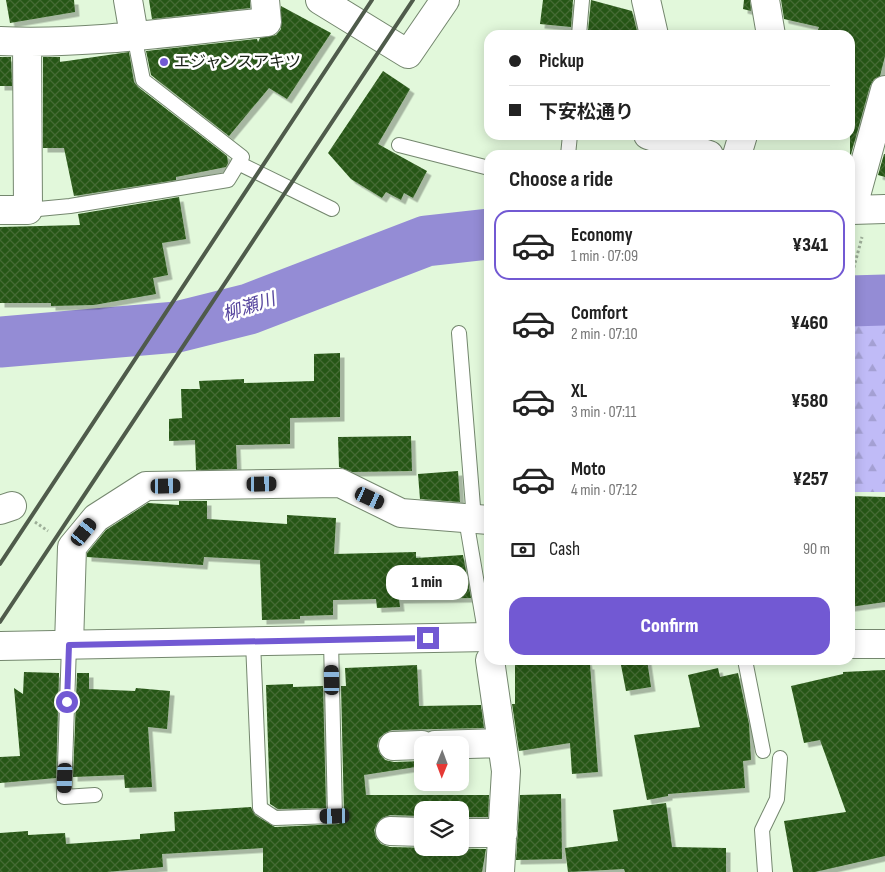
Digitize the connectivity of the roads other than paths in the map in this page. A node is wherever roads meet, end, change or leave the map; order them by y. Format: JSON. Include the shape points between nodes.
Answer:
{"nodes":[{"id":1,"x":128,"y":0,"type":"edge"},
{"id":2,"x":265,"y":0,"type":"edge"},
{"id":3,"x":320,"y":0,"type":"edge"},
{"id":4,"x":445,"y":0,"type":"edge"},
{"id":5,"x":582,"y":0,"type":"edge"},
{"id":6,"x":646,"y":0,"type":"edge"},
{"id":7,"x":765,"y":0,"type":"edge"},
{"id":8,"x":579,"y":30,"type":"edge"},
{"id":9,"x":653,"y":30,"type":"edge"},
{"id":10,"x":770,"y":30,"type":"edge"},
{"id":11,"x":134,"y":35,"type":"junction"},
{"id":12,"x":0,"y":41,"type":"edge"},
{"id":13,"x":27,"y":42,"type":"junction"},
{"id":14,"x":885,"y":90,"type":"edge"},
{"id":15,"x":663,"y":140,"type":"edge"},
{"id":16,"x":399,"y":145,"type":"dead end"},
{"id":17,"x":694,"y":150,"type":"edge"},
{"id":18,"x":238,"y":163,"type":"junction"},
{"id":19,"x":484,"y":167,"type":"edge"},
{"id":20,"x":855,"y":199,"type":"edge"},
{"id":21,"x":332,"y":209,"type":"dead end"},
{"id":22,"x":878,"y":209,"type":"edge"},
{"id":23,"x":0,"y":210,"type":"edge"},
{"id":24,"x":28,"y":210,"type":"junction"},
{"id":25,"x":855,"y":210,"type":"edge"},
{"id":26,"x":459,"y":334,"type":"dead end"},
{"id":27,"x":476,"y":519,"type":"edge"},
{"id":28,"x":484,"y":604,"type":"edge"},
{"id":29,"x":330,"y":640,"type":"junction"},
{"id":30,"x":253,"y":642,"type":"junction"},
{"id":31,"x":855,"y":644,"type":"edge"},
{"id":32,"x":885,"y":644,"type":"edge"},
{"id":33,"x":69,"y":645,"type":"junction"},
{"id":34,"x":4,"y":646,"type":"edge"},
{"id":35,"x":484,"y":647,"type":"edge"},
{"id":36,"x":491,"y":665,"type":"edge"},
{"id":37,"x":746,"y":665,"type":"edge"},
{"id":38,"x":502,"y":743,"type":"junction"},
{"id":39,"x":469,"y":744,"type":"edge"},
{"id":40,"x":414,"y":745,"type":"edge"},
{"id":41,"x":393,"y":746,"type":"dead end"},
{"id":42,"x":763,"y":751,"type":"dead end"},
{"id":43,"x":780,"y":758,"type":"dead end"},
{"id":44,"x":95,"y":795,"type":"dead end"},
{"id":45,"x":390,"y":832,"type":"dead end"},
{"id":46,"x":414,"y":832,"type":"edge"},
{"id":47,"x":469,"y":833,"type":"edge"},
{"id":48,"x":503,"y":834,"type":"junction"},
{"id":49,"x":500,"y":872,"type":"edge"},
{"id":50,"x":764,"y":872,"type":"edge"}],
"edges":[{"from":1,"to":11,"type":"street"},
{"from":2,"to":11,"type":"street","via":[[267,22]]},
{"from":3,"to":4,"type":"street","via":[[408,54]]},
{"from":5,"to":8,"type":"lane"},
{"from":6,"to":9,"type":"street"},
{"from":7,"to":10,"type":"street"},
{"from":11,"to":13,"type":"street"},
{"from":11,"to":18,"type":"lane","via":[[143,80],[242,157]]},
{"from":12,"to":13,"type":"street"},
{"from":13,"to":24,"type":"street"},
{"from":14,"to":20,"type":"street"},
{"from":15,"to":17,"type":"street"},
{"from":16,"to":19,"type":"lane"},
{"from":18,"to":21,"type":"lane"},
{"from":18,"to":24,"type":"lane","via":[[228,180]]},
{"from":22,"to":25,"type":"street"},
{"from":23,"to":24,"type":"street"},
{"from":26,"to":27,"type":"lane"},
{"from":27,"to":28,"type":"lane"},
{"from":27,"to":33,"type":"street","via":[[401,513],[340,483],[146,486],[96,518],[72,547]]},
{"from":29,"to":30,"type":"street"},
{"from":29,"to":30,"type":"lane","via":[[335,816],[275,818],[260,808]]},
{"from":29,"to":35,"type":"street"},
{"from":30,"to":33,"type":"street"},
{"from":31,"to":32,"type":"street"},
{"from":33,"to":34,"type":"street"},
{"from":33,"to":44,"type":"lane","via":[[64,797]]},
{"from":36,"to":38,"type":"street"},
{"from":37,"to":42,"type":"lane"},
{"from":38,"to":39,"type":"street"},
{"from":38,"to":48,"type":"street","via":[[506,770]]},
{"from":40,"to":41,"type":"street"},
{"from":43,"to":50,"type":"lane","via":[[777,799],[762,830]]},
{"from":45,"to":46,"type":"street"},
{"from":47,"to":48,"type":"street"},
{"from":48,"to":49,"type":"street"}]}
